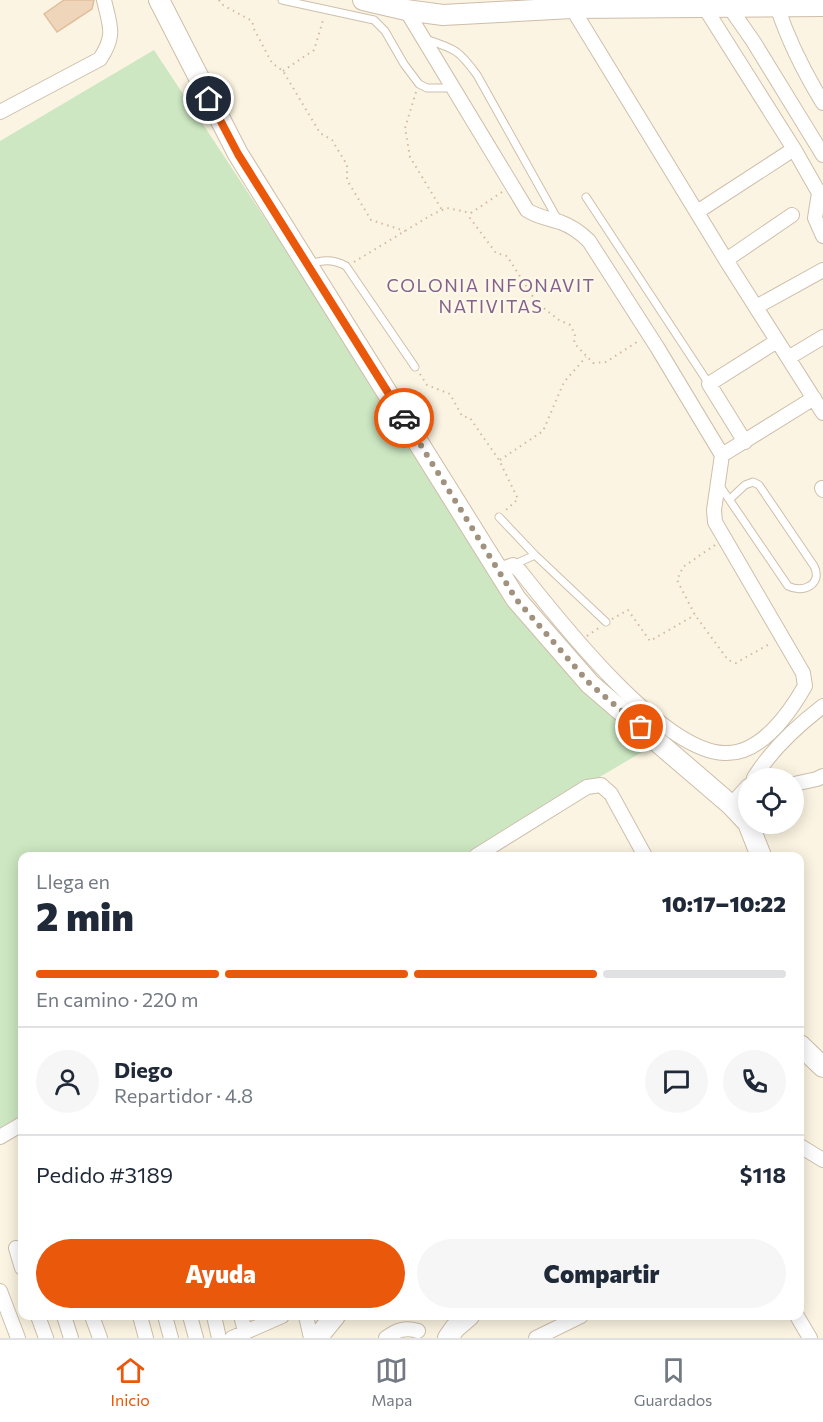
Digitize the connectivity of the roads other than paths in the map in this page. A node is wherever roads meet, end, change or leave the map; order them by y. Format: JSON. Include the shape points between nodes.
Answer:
{"nodes":[{"id":1,"x":104,"y":0,"type":"edge"},
{"id":2,"x":159,"y":0,"type":"edge"},
{"id":3,"x":282,"y":0,"type":"edge"},
{"id":4,"x":363,"y":0,"type":"edge"},
{"id":5,"x":823,"y":3,"type":"edge"},
{"id":6,"x":777,"y":6,"type":"junction"},
{"id":7,"x":478,"y":7,"type":"edge"},
{"id":8,"x":572,"y":8,"type":"junction"},
{"id":9,"x":705,"y":8,"type":"junction"},
{"id":10,"x":730,"y":8,"type":"junction"},
{"id":11,"x":406,"y":10,"type":"junction"},
{"id":12,"x":425,"y":39,"type":"junction"},
{"id":13,"x":453,"y":88,"type":"junction"},
{"id":14,"x":823,"y":103,"type":"edge"},
{"id":15,"x":2,"y":110,"type":"edge"},
{"id":16,"x":794,"y":149,"type":"junction"},
{"id":17,"x":823,"y":155,"type":"edge"},
{"id":18,"x":586,"y":197,"type":"dead end"},
{"id":19,"x":697,"y":212,"type":"junction"},
{"id":20,"x":792,"y":215,"type":"dead end"},
{"id":21,"x":560,"y":222,"type":"junction"},
{"id":22,"x":823,"y":236,"type":"edge"},
{"id":23,"x":726,"y":260,"type":"junction"},
{"id":24,"x":308,"y":265,"type":"junction"},
{"id":25,"x":823,"y":270,"type":"edge"},
{"id":26,"x":756,"y":307,"type":"junction"},
{"id":27,"x":823,"y":337,"type":"edge"},
{"id":28,"x":777,"y":341,"type":"junction"},
{"id":29,"x":788,"y":358,"type":"junction"},
{"id":30,"x":415,"y":367,"type":"road end"},
{"id":31,"x":709,"y":384,"type":"junction"},
{"id":32,"x":820,"y":406,"type":"edge"},
{"id":33,"x":745,"y":442,"type":"junction"},
{"id":34,"x":722,"y":455,"type":"junction"},
{"id":35,"x":718,"y":484,"type":"junction"},
{"id":36,"x":730,"y":499,"type":"junction"},
{"id":37,"x":499,"y":517,"type":"road end"},
{"id":38,"x":535,"y":555,"type":"junction"},
{"id":39,"x":506,"y":567,"type":"junction"},
{"id":40,"x":606,"y":622,"type":"road end"},
{"id":41,"x":823,"y":706,"type":"edge"},
{"id":42,"x":760,"y":768,"type":"edge"},
{"id":43,"x":823,"y":776,"type":"edge"},
{"id":44,"x":804,"y":782,"type":"edge"},
{"id":45,"x":738,"y":797,"type":"edge"},
{"id":46,"x":731,"y":805,"type":"junction"},
{"id":47,"x":482,"y":852,"type":"edge"},
{"id":48,"x":643,"y":852,"type":"edge"},
{"id":49,"x":759,"y":852,"type":"edge"},
{"id":50,"x":804,"y":1049,"type":"edge"},
{"id":51,"x":823,"y":1067,"type":"edge"},
{"id":52,"x":18,"y":1126,"type":"edge"},
{"id":53,"x":0,"y":1137,"type":"edge"},
{"id":54,"x":804,"y":1149,"type":"edge"},
{"id":55,"x":823,"y":1161,"type":"edge"},
{"id":56,"x":16,"y":1248,"type":"dead end"},
{"id":57,"x":18,"y":1255,"type":"edge"},
{"id":58,"x":0,"y":1291,"type":"edge"},
{"id":59,"x":39,"y":1320,"type":"edge"},
{"id":60,"x":65,"y":1320,"type":"edge"},
{"id":61,"x":94,"y":1320,"type":"edge"},
{"id":62,"x":141,"y":1320,"type":"edge"},
{"id":63,"x":166,"y":1320,"type":"edge"},
{"id":64,"x":191,"y":1320,"type":"edge"},
{"id":65,"x":215,"y":1320,"type":"edge"},
{"id":66,"x":240,"y":1320,"type":"edge"},
{"id":67,"x":273,"y":1320,"type":"edge"},
{"id":68,"x":308,"y":1320,"type":"edge"},
{"id":69,"x":330,"y":1320,"type":"edge"},
{"id":70,"x":464,"y":1320,"type":"edge"},
{"id":71,"x":573,"y":1320,"type":"edge"},
{"id":72,"x":799,"y":1320,"type":"edge"},
{"id":73,"x":418,"y":1331,"type":"dead end"},
{"id":74,"x":391,"y":1334,"type":"edge"},
{"id":75,"x":238,"y":1335,"type":"edge"},
{"id":76,"x":18,"y":1338,"type":"edge"},
{"id":77,"x":46,"y":1338,"type":"edge"},
{"id":78,"x":71,"y":1338,"type":"edge"},
{"id":79,"x":100,"y":1338,"type":"edge"},
{"id":80,"x":146,"y":1338,"type":"edge"},
{"id":81,"x":171,"y":1338,"type":"edge"},
{"id":82,"x":196,"y":1338,"type":"edge"},
{"id":83,"x":219,"y":1338,"type":"edge"},
{"id":84,"x":316,"y":1338,"type":"edge"},
{"id":85,"x":448,"y":1338,"type":"edge"},
{"id":86,"x":536,"y":1338,"type":"edge"},
{"id":87,"x":810,"y":1338,"type":"edge"}],
"edges":[{"from":1,"to":15,"type":"street","via":[[111,30],[109,45],[100,59]]},
{"from":2,"to":24,"type":"street","via":[[238,154]]},
{"from":3,"to":13,"type":"lane","via":[[374,20],[419,84],[427,88]]},
{"from":4,"to":11,"type":"street"},
{"from":5,"to":6,"type":"street"},
{"from":6,"to":10,"type":"street"},
{"from":6,"to":14,"type":"street","via":[[808,79]]},
{"from":7,"to":8,"type":"street"},
{"from":7,"to":11,"type":"street","via":[[443,15]]},
{"from":8,"to":9,"type":"street"},
{"from":8,"to":19,"type":"street"},
{"from":9,"to":10,"type":"street"},
{"from":9,"to":16,"type":"street"},
{"from":10,"to":17,"type":"street"},
{"from":11,"to":12,"type":"street"},
{"from":12,"to":13,"type":"street"},
{"from":12,"to":21,"type":"lane","via":[[462,55],[477,75]]},
{"from":13,"to":21,"type":"street","via":[[527,210]]},
{"from":16,"to":19,"type":"street"},
{"from":16,"to":22,"type":"street","via":[[819,193],[814,218]]},
{"from":18,"to":31,"type":"lane"},
{"from":19,"to":23,"type":"street"},
{"from":20,"to":23,"type":"street"},
{"from":21,"to":34,"type":"street","via":[[589,241]]},
{"from":23,"to":26,"type":"street"},
{"from":24,"to":30,"type":"lane","via":[[320,260],[338,261],[346,266]]},
{"from":24,"to":39,"type":"street"},
{"from":25,"to":26,"type":"street"},
{"from":26,"to":28,"type":"street"},
{"from":27,"to":29,"type":"street"},
{"from":28,"to":29,"type":"street"},
{"from":28,"to":31,"type":"street"},
{"from":29,"to":32,"type":"street"},
{"from":31,"to":33,"type":"street"},
{"from":32,"to":33,"type":"street"},
{"from":33,"to":34,"type":"street"},
{"from":34,"to":35,"type":"street"},
{"from":35,"to":36,"type":"lane"},
{"from":35,"to":39,"type":"street","via":[[715,522],[805,681],[805,687],[781,720],[758,743],[724,754],[698,747],[666,727],[616,683],[520,571]]},
{"from":36,"to":36,"type":"lane","via":[[745,485],[759,485],[814,566],[816,580],[805,590],[788,586]]},
{"from":37,"to":38,"type":"lane"},
{"from":38,"to":39,"type":"lane"},
{"from":38,"to":40,"type":"lane"},
{"from":39,"to":46,"type":"street","via":[[516,599],[590,684]]},
{"from":41,"to":42,"type":"street","via":[[779,745]]},
{"from":43,"to":44,"type":"street"},
{"from":45,"to":46,"type":"street"},
{"from":46,"to":49,"type":"street","via":[[748,824]]},
{"from":47,"to":48,"type":"street","via":[[587,786],[601,785],[611,794]]},
{"from":50,"to":51,"type":"street"},
{"from":52,"to":53,"type":"street"},
{"from":54,"to":55,"type":"street"},
{"from":56,"to":57,"type":"street"},
{"from":58,"to":76,"type":"street"},
{"from":59,"to":77,"type":"street"},
{"from":60,"to":78,"type":"street"},
{"from":61,"to":79,"type":"street"},
{"from":62,"to":80,"type":"street"},
{"from":63,"to":81,"type":"street"},
{"from":64,"to":82,"type":"street"},
{"from":65,"to":83,"type":"street"},
{"from":66,"to":75,"type":"street"},
{"from":67,"to":75,"type":"street"},
{"from":68,"to":84,"type":"street"},
{"from":69,"to":84,"type":"street"},
{"from":70,"to":85,"type":"street"},
{"from":71,"to":86,"type":"street"},
{"from":72,"to":87,"type":"street"},
{"from":73,"to":74,"type":"street","via":[[409,1328]]}]}
